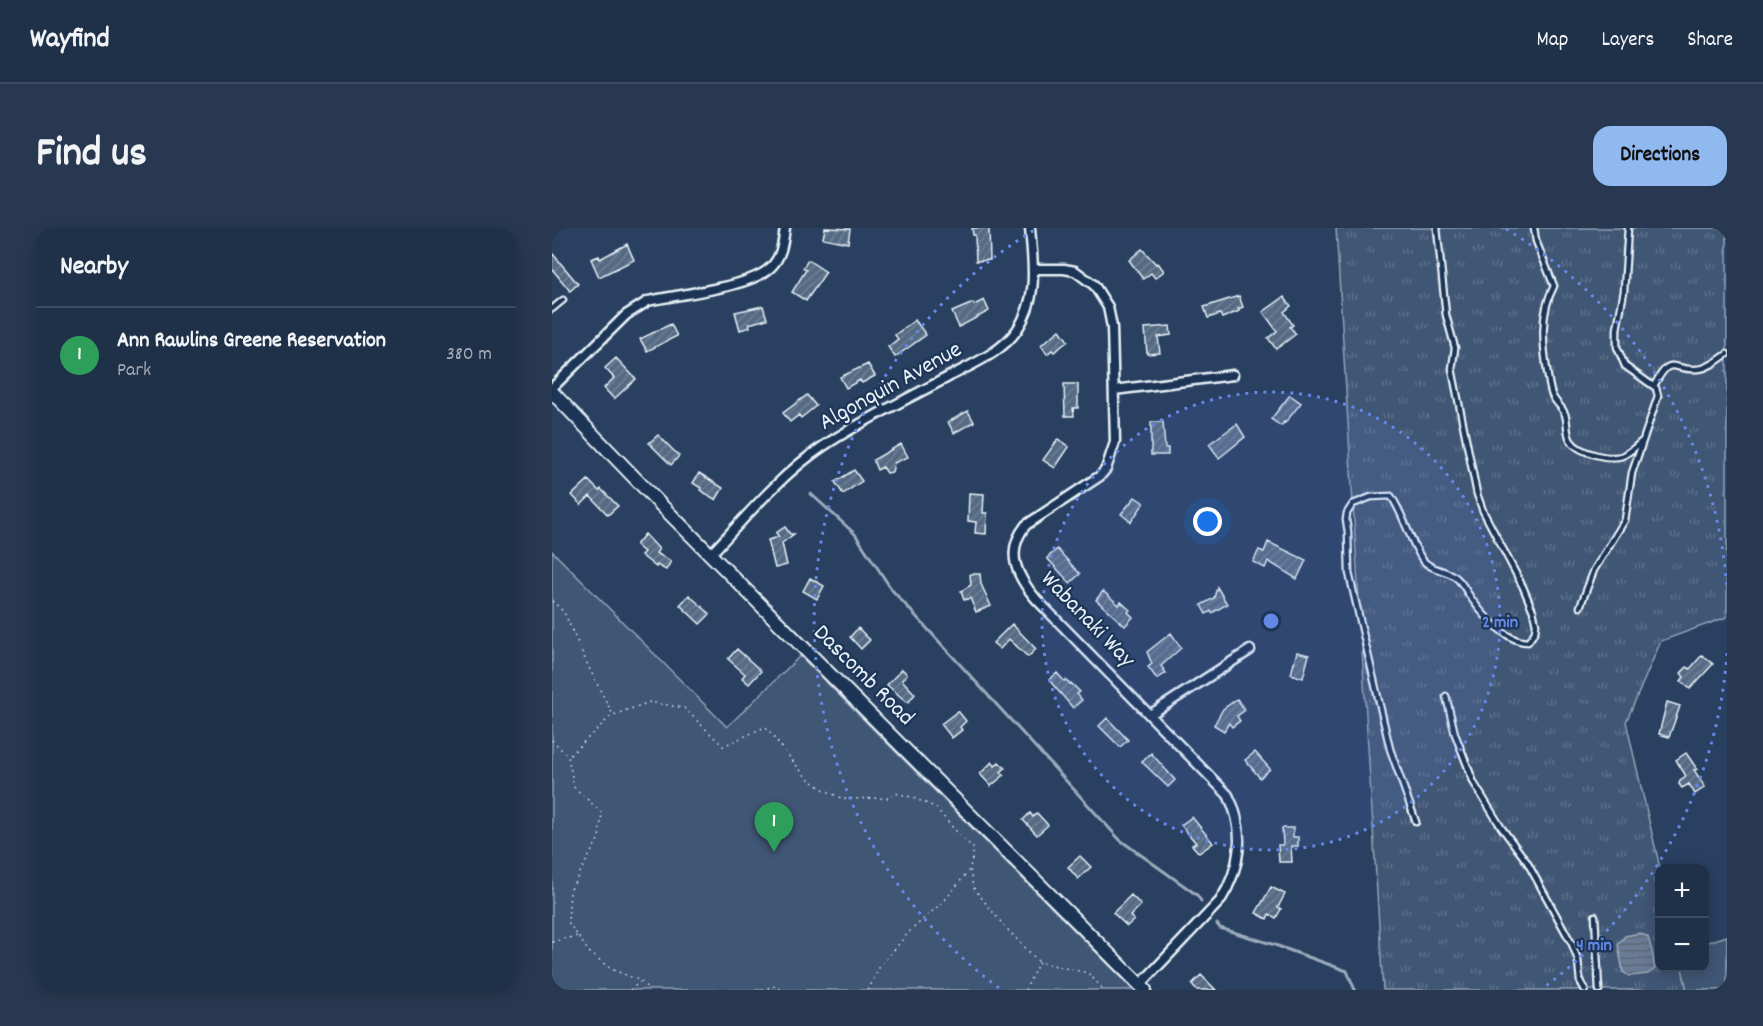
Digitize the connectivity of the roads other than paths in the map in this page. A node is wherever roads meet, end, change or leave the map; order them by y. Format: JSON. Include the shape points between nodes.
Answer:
{"nodes":[{"id":1,"x":785,"y":228,"type":"edge"},
{"id":2,"x":1030,"y":228,"type":"edge"},
{"id":3,"x":1437,"y":228,"type":"edge"},
{"id":4,"x":1534,"y":228,"type":"edge"},
{"id":5,"x":1628,"y":228,"type":"edge"},
{"id":6,"x":1033,"y":269,"type":"junction"},
{"id":7,"x":563,"y":300,"type":"dead end"},
{"id":8,"x":552,"y":309,"type":"edge"},
{"id":9,"x":1727,"y":354,"type":"edge"},
{"id":10,"x":1233,"y":375,"type":"dead end"},
{"id":11,"x":1654,"y":386,"type":"junction"},
{"id":12,"x":552,"y":390,"type":"edge"},
{"id":13,"x":1114,"y":390,"type":"junction"},
{"id":14,"x":1642,"y":441,"type":"junction"},
{"id":15,"x":710,"y":555,"type":"junction"},
{"id":16,"x":1580,"y":606,"type":"dead end"},
{"id":17,"x":1250,"y":650,"type":"dead end"},
{"id":18,"x":1446,"y":696,"type":"dead end"},
{"id":19,"x":1150,"y":714,"type":"junction"},
{"id":20,"x":1416,"y":822,"type":"dead end"},
{"id":21,"x":1595,"y":916,"type":"dead end"},
{"id":22,"x":1142,"y":987,"type":"edge"},
{"id":23,"x":1585,"y":990,"type":"edge"},
{"id":24,"x":1599,"y":990,"type":"edge"}],
"edges":[{"from":1,"to":12,"type":"street","via":[[776,261],[760,275],[639,304]]},
{"from":2,"to":6,"type":"street","name":"Algonquin Avenue"},
{"from":3,"to":20,"type":"lane","via":[[1446,315],[1455,348],[1452,369],[1477,494],[1523,587],[1536,624],[1533,637],[1521,642],[1481,611],[1454,576],[1428,566],[1408,535],[1391,496],[1371,497],[1353,504],[1347,513],[1349,573],[1389,749]]},
{"from":4,"to":14,"type":"lane","via":[[1554,286],[1547,303],[1544,333],[1551,394],[1564,413],[1572,444],[1612,458],[1624,455]]},
{"from":5,"to":11,"type":"lane","via":[[1617,347],[1625,366]]},
{"from":6,"to":13,"type":"street","name":"Wabanaki Way","via":[[1075,271],[1103,296],[1112,327]]},
{"from":6,"to":15,"type":"street","name":"Algonquin Avenue","via":[[1031,300],[1009,340],[821,448],[779,482]]},
{"from":7,"to":8,"type":"lane"},
{"from":9,"to":11,"type":"lane","via":[[1700,370],[1671,366],[1663,370]]},
{"from":10,"to":13,"type":"street"},
{"from":11,"to":14,"type":"lane","via":[[1658,396]]},
{"from":12,"to":15,"type":"main road","name":"Dascomb Road"},
{"from":13,"to":19,"type":"street","name":"Wabanaki Way","via":[[1115,442],[1106,469],[1026,525],[1015,542],[1015,554],[1023,584]]},
{"from":14,"to":16,"type":"lane","via":[[1632,473],[1625,520],[1594,570]]},
{"from":15,"to":22,"type":"main road","name":"Dascomb Road"},
{"from":17,"to":19,"type":"street"},
{"from":18,"to":23,"type":"lane","via":[[1455,734],[1474,783],[1527,862],[1572,944]]},
{"from":19,"to":22,"type":"street","name":"Wabanaki Way","via":[[1228,795],[1236,811],[1238,849],[1234,877],[1220,901]]},
{"from":21,"to":24,"type":"lane"}]}
